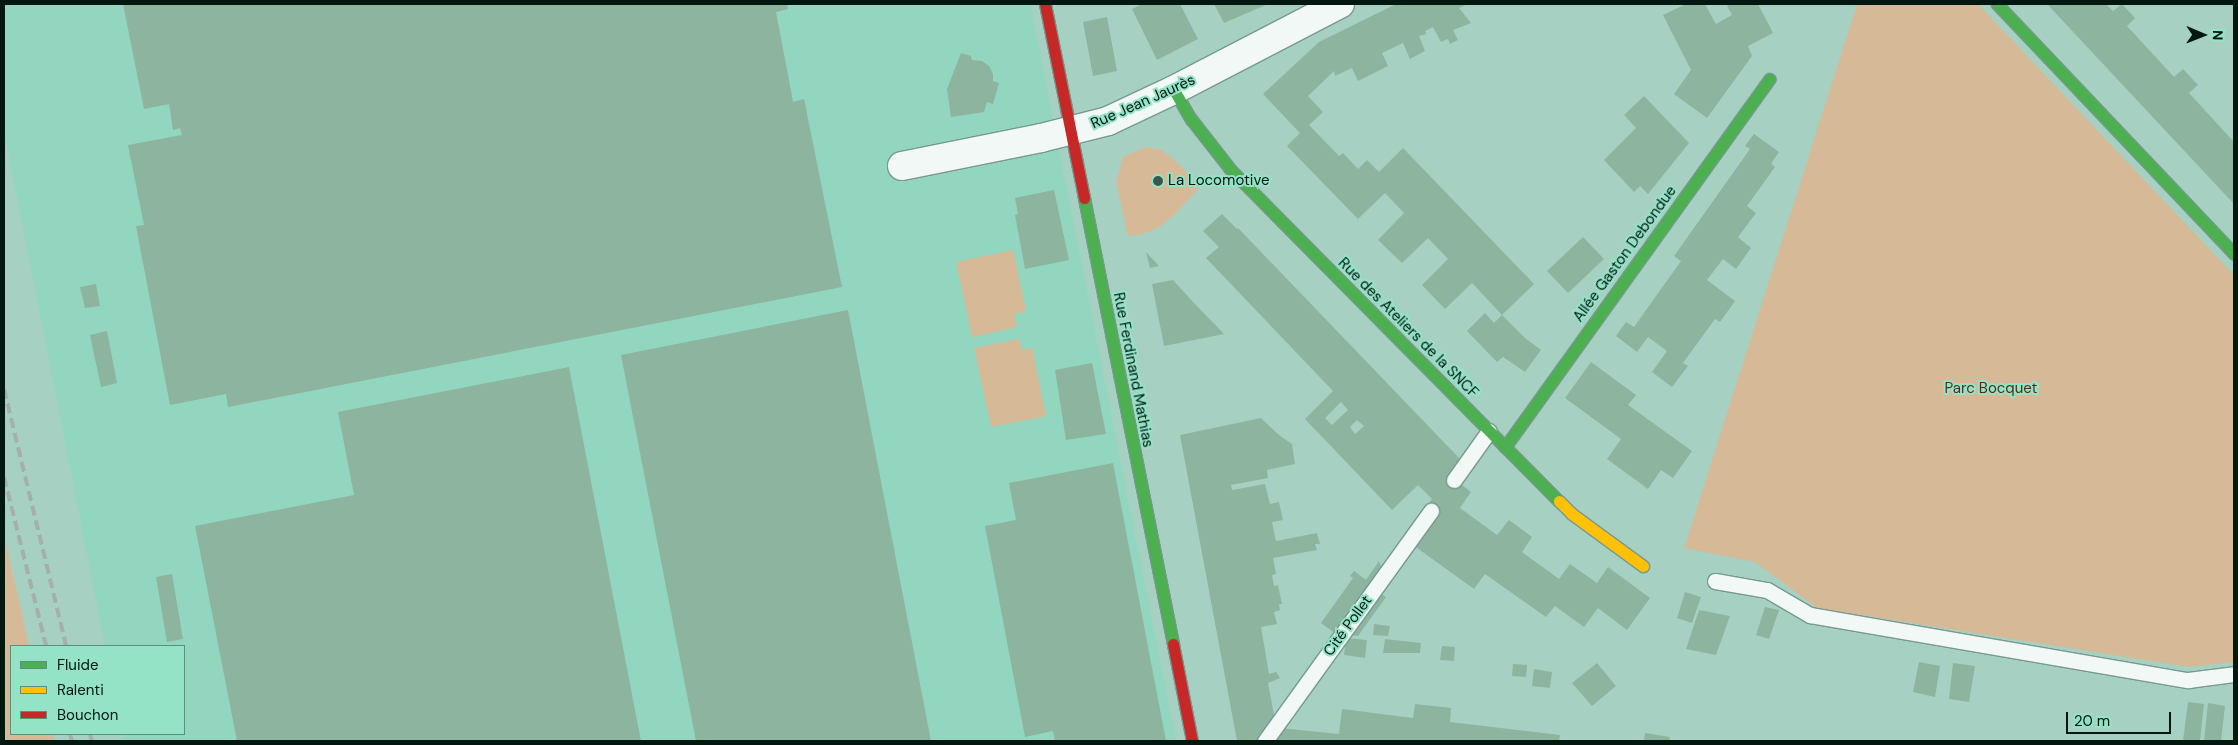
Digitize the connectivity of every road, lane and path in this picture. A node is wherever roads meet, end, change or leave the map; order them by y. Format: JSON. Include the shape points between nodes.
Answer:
{"nodes":[{"id":1,"x":1045,"y":4,"type":"edge"},
{"id":2,"x":1340,"y":4,"type":"edge"},
{"id":3,"x":1997,"y":4,"type":"edge"},
{"id":4,"x":1769,"y":78,"type":"dead end"},
{"id":5,"x":1174,"y":90,"type":"junction"},
{"id":6,"x":1070,"y":132,"type":"junction"},
{"id":7,"x":902,"y":166,"type":"dead end"},
{"id":8,"x":2234,"y":254,"type":"edge"},
{"id":9,"x":1489,"y":431,"type":"junction"},
{"id":10,"x":1505,"y":447,"type":"junction"},
{"id":11,"x":1454,"y":480,"type":"dead end"},
{"id":12,"x":1431,"y":511,"type":"dead end"},
{"id":13,"x":1643,"y":566,"type":"dead end"},
{"id":14,"x":1715,"y":581,"type":"dead end"},
{"id":15,"x":2234,"y":674,"type":"edge"},
{"id":16,"x":1192,"y":741,"type":"edge"},
{"id":17,"x":1265,"y":741,"type":"edge"}],
"edges":[{"from":1,"to":6,"type":"street","name":"Rue Ferdinand Mathias"},
{"from":2,"to":5,"type":"street","name":"Rue Jean Jaurès"},
{"from":3,"to":8,"type":"street"},
{"from":4,"to":10,"type":"street","name":"Allée Gaston Debondue"},
{"from":5,"to":6,"type":"street","name":"Rue Jean Jaurès","via":[[1108,121]]},
{"from":5,"to":9,"type":"street","name":"Rue des Ateliers de la SNCF","via":[[1191,119],[1230,169]]},
{"from":6,"to":7,"type":"street","name":"Rue Jean Jaurès"},
{"from":6,"to":16,"type":"street","name":"Rue Ferdinand Mathias"},
{"from":9,"to":10,"type":"street","name":"Rue des Ateliers de la SNCF"},
{"from":9,"to":11,"type":"lane"},
{"from":10,"to":13,"type":"street","name":"Rue des Ateliers de la SNCF","via":[[1572,514]]},
{"from":12,"to":17,"type":"lane","name":"Cité Pollet"},
{"from":14,"to":15,"type":"lane","via":[[1768,590],[1810,615],[1820,617],[2188,680]]}]}
